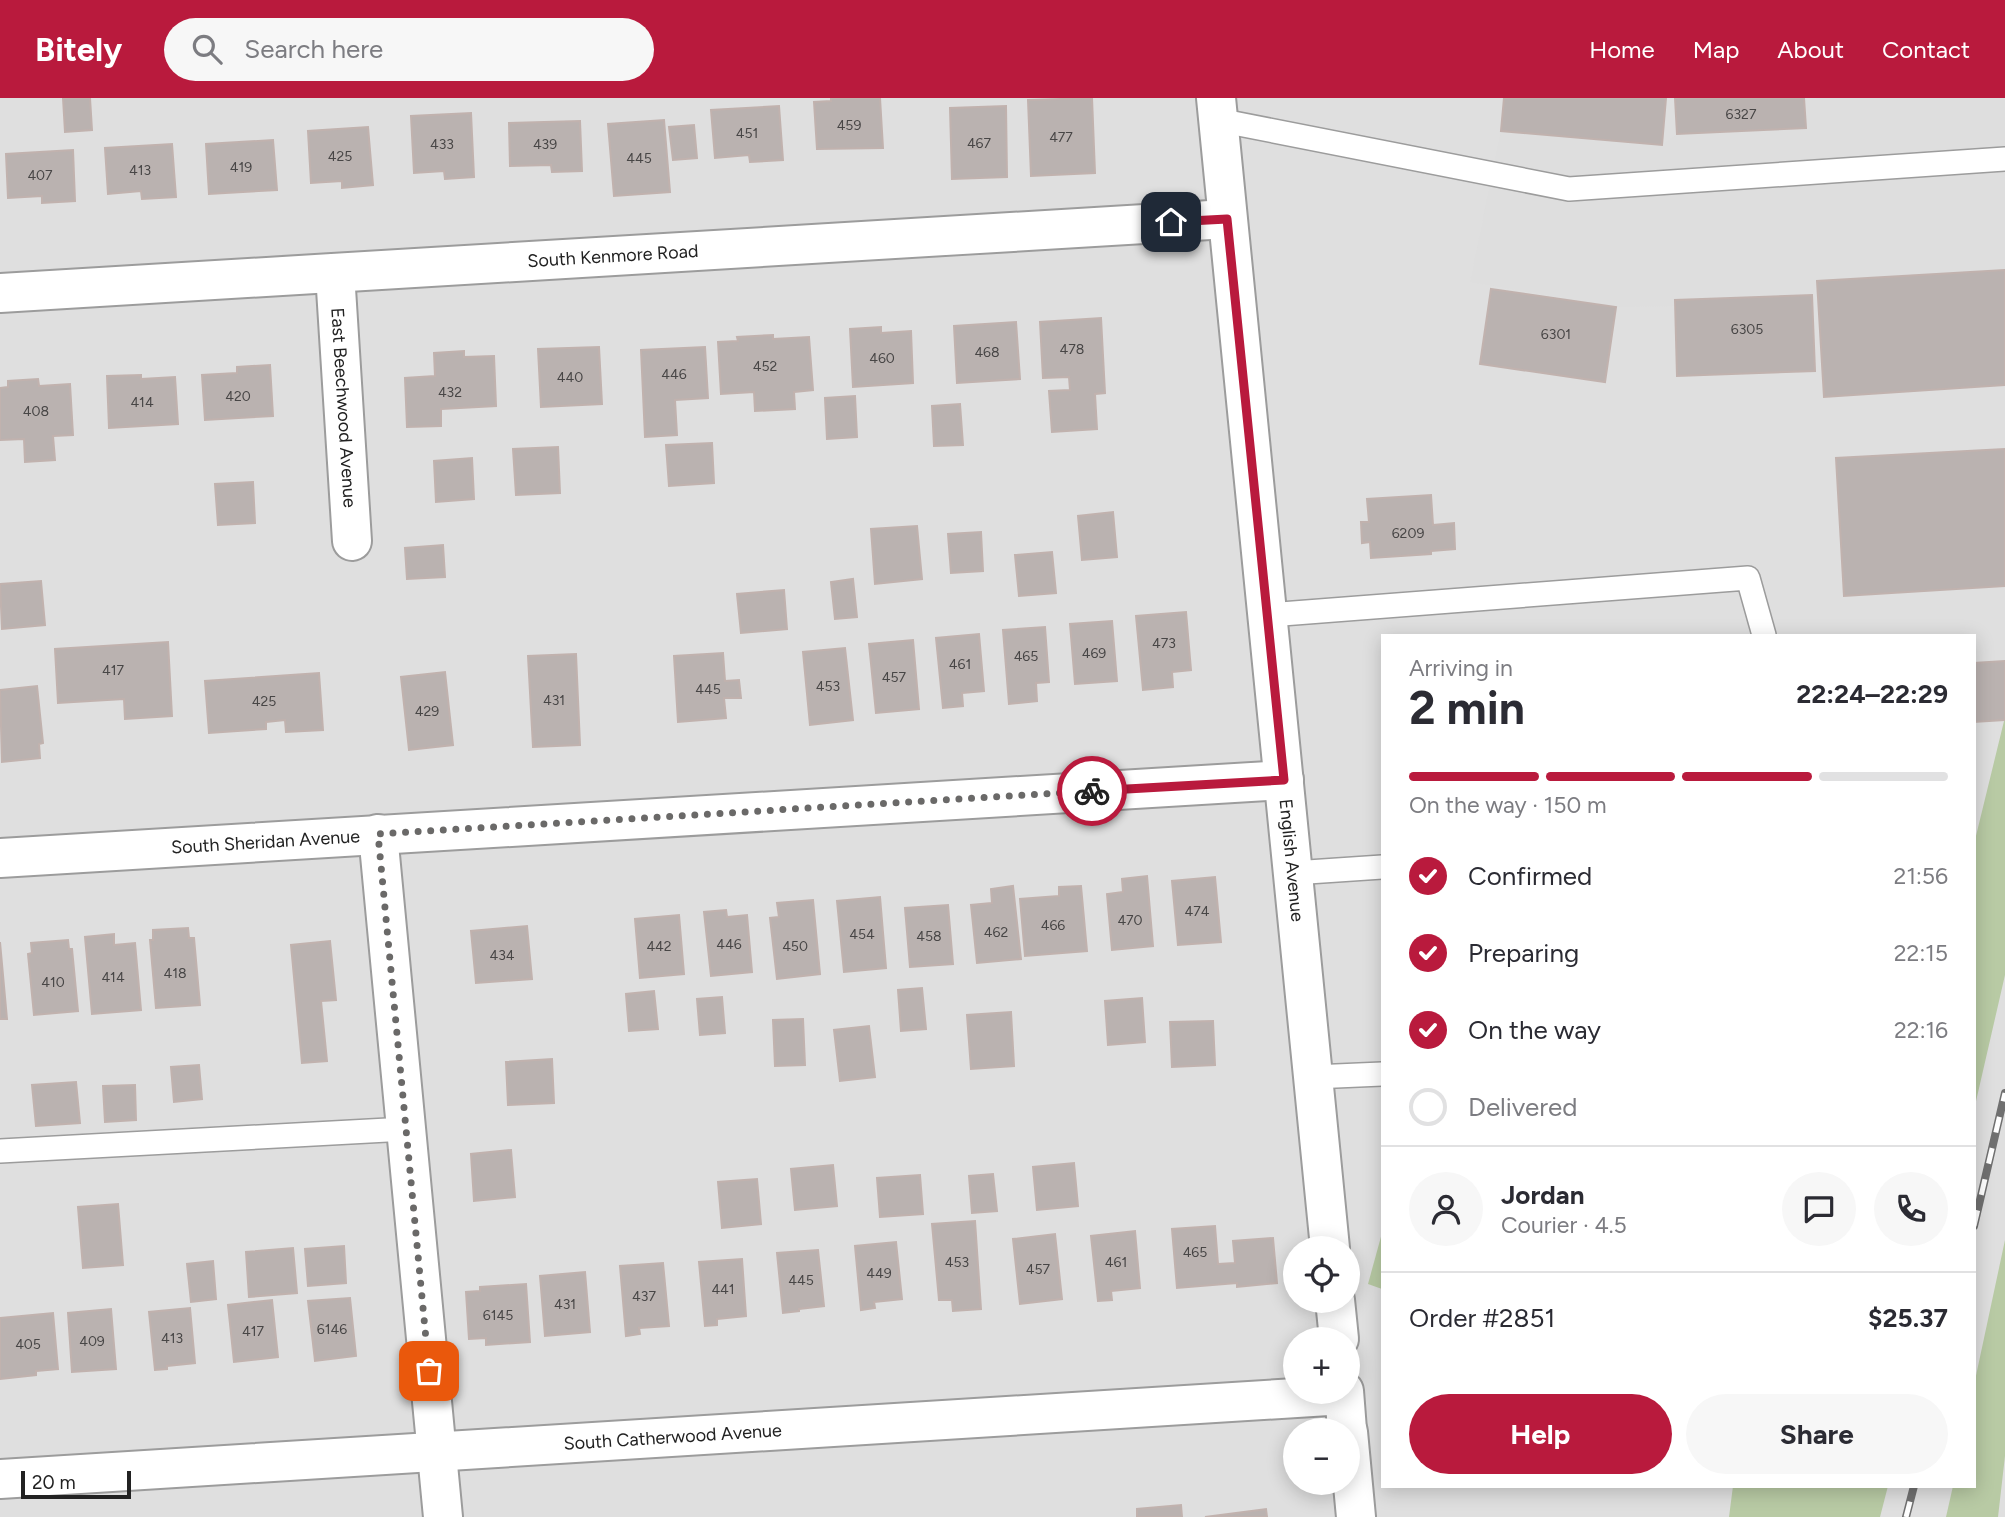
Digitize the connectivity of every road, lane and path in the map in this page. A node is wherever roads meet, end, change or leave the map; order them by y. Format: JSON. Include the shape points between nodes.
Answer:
{"nodes":[{"id":1,"x":1217,"y":109,"type":"edge"},
{"id":2,"x":2005,"y":159,"type":"edge"},
{"id":3,"x":1227,"y":219,"type":"junction"},
{"id":4,"x":335,"y":273,"type":"junction"},
{"id":5,"x":0,"y":293,"type":"edge"},
{"id":6,"x":352,"y":541,"type":"dead end"},
{"id":7,"x":1268,"y":615,"type":"junction"},
{"id":8,"x":1765,"y":634,"type":"edge"},
{"id":9,"x":1284,"y":780,"type":"junction"},
{"id":10,"x":378,"y":834,"type":"junction"},
{"id":11,"x":0,"y":858,"type":"edge"},
{"id":12,"x":1381,"y":867,"type":"edge"},
{"id":13,"x":1293,"y":873,"type":"junction"},
{"id":14,"x":1381,"y":1074,"type":"edge"},
{"id":15,"x":1313,"y":1077,"type":"junction"},
{"id":16,"x":406,"y":1129,"type":"junction"},
{"id":17,"x":0,"y":1152,"type":"edge"},
{"id":18,"x":1329,"y":1236,"type":"edge"},
{"id":19,"x":1346,"y":1412,"type":"edge"},
{"id":20,"x":437,"y":1452,"type":"junction"},
{"id":21,"x":0,"y":1479,"type":"edge"},
{"id":22,"x":443,"y":1517,"type":"edge"},
{"id":23,"x":1356,"y":1517,"type":"edge"}],
"edges":[{"from":1,"to":2,"type":"lane","via":[[1569,190]]},
{"from":1,"to":3,"type":"street","name":"English Avenue"},
{"from":3,"to":4,"type":"street","name":"South Kenmore Road"},
{"from":3,"to":7,"type":"street","name":"English Avenue"},
{"from":4,"to":5,"type":"street","name":"South Kenmore Road"},
{"from":4,"to":6,"type":"street","name":"East Beechwood Avenue"},
{"from":7,"to":8,"type":"lane","via":[[1748,579]]},
{"from":7,"to":9,"type":"street","name":"English Avenue"},
{"from":9,"to":10,"type":"street","name":"South Sheridan Avenue"},
{"from":9,"to":13,"type":"street","name":"English Avenue"},
{"from":10,"to":11,"type":"street","name":"South Sheridan Avenue"},
{"from":10,"to":16,"type":"street"},
{"from":12,"to":13,"type":"lane"},
{"from":13,"to":15,"type":"street","name":"English Avenue"},
{"from":14,"to":15,"type":"lane"},
{"from":15,"to":18,"type":"street","name":"English Avenue"},
{"from":16,"to":17,"type":"lane"},
{"from":16,"to":20,"type":"street"},
{"from":19,"to":20,"type":"street","name":"South Catherwood Avenue"},
{"from":19,"to":23,"type":"street"},
{"from":20,"to":21,"type":"street","name":"South Catherwood Avenue"},
{"from":20,"to":22,"type":"street"}]}
